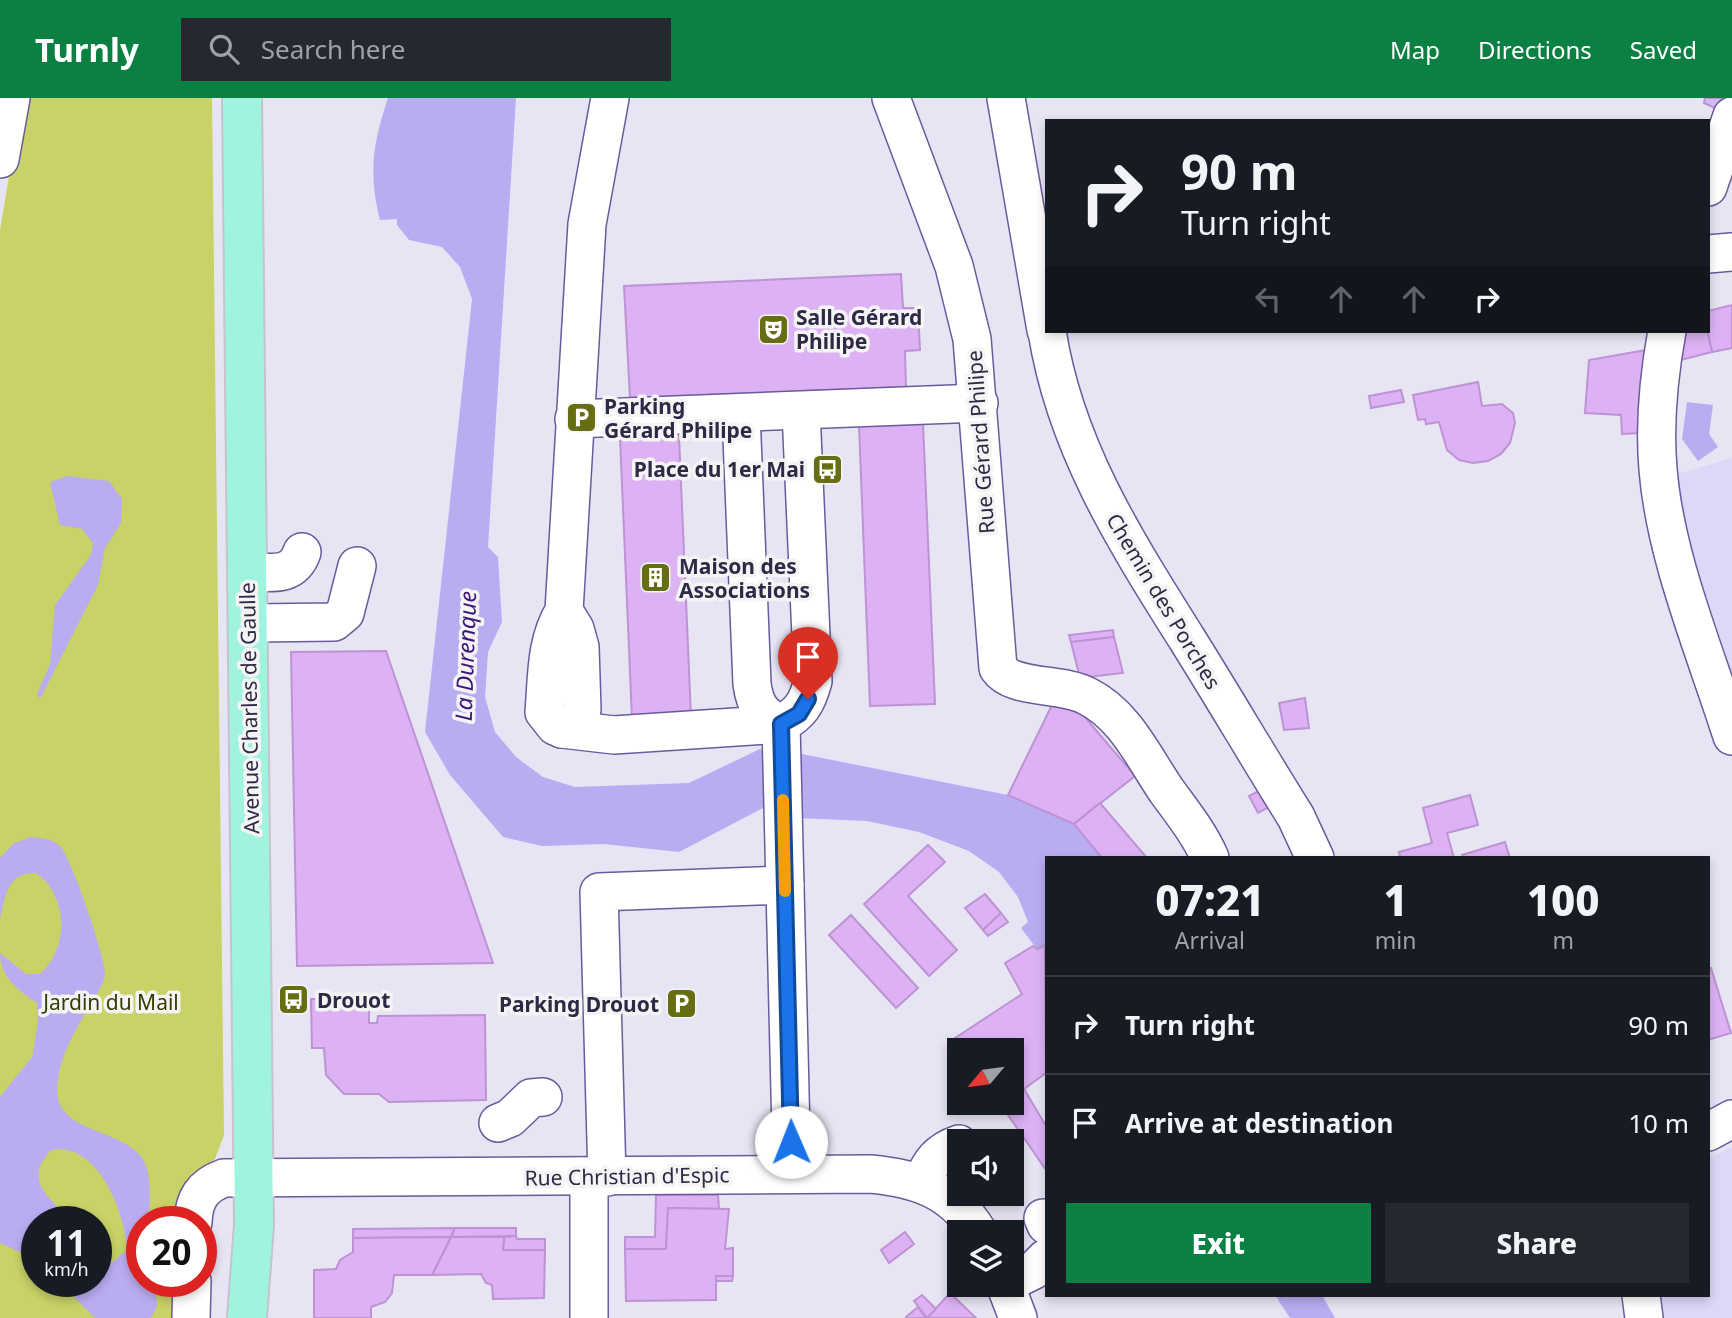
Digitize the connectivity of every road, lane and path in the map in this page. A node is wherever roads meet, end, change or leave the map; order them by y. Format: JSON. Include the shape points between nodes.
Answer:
{"nodes":[{"id":1,"x":11,"y":98,"type":"edge"},
{"id":2,"x":242,"y":98,"type":"edge"},
{"id":3,"x":610,"y":98,"type":"edge"},
{"id":4,"x":891,"y":98,"type":"edge"},
{"id":5,"x":1006,"y":98,"type":"edge"},
{"id":6,"x":1732,"y":116,"type":"edge"},
{"id":7,"x":0,"y":159,"type":"edge"},
{"id":8,"x":1710,"y":181,"type":"edge"},
{"id":9,"x":1038,"y":218,"type":"edge"},
{"id":10,"x":1732,"y":252,"type":"edge"},
{"id":11,"x":1710,"y":254,"type":"edge"},
{"id":12,"x":1045,"y":317,"type":"edge"},
{"id":13,"x":1046,"y":333,"type":"edge"},
{"id":14,"x":1667,"y":333,"type":"edge"},
{"id":15,"x":979,"y":403,"type":"junction"},
{"id":16,"x":801,"y":411,"type":"junction"},
{"id":17,"x":741,"y":413,"type":"junction"},
{"id":18,"x":574,"y":419,"type":"junction"},
{"id":19,"x":302,"y":552,"type":"dead end"},
{"id":20,"x":357,"y":566,"type":"dead end"},
{"id":21,"x":248,"y":572,"type":"junction"},
{"id":22,"x":248,"y":623,"type":"junction"},
{"id":23,"x":1732,"y":736,"type":"edge"},
{"id":24,"x":781,"y":739,"type":"junction"},
{"id":25,"x":1209,"y":856,"type":"edge"},
{"id":26,"x":1314,"y":856,"type":"edge"},
{"id":27,"x":785,"y":885,"type":"junction"},
{"id":28,"x":543,"y":1097,"type":"dead end"},
{"id":29,"x":1732,"y":1119,"type":"edge"},
{"id":30,"x":498,"y":1123,"type":"dead end"},
{"id":31,"x":1710,"y":1131,"type":"edge"},
{"id":32,"x":947,"y":1151,"type":"edge"},
{"id":33,"x":792,"y":1174,"type":"junction"},
{"id":34,"x":598,"y":1177,"type":"junction"},
{"id":35,"x":254,"y":1179,"type":"junction"},
{"id":36,"x":922,"y":1182,"type":"junction"},
{"id":37,"x":196,"y":1206,"type":"edge"},
{"id":38,"x":968,"y":1220,"type":"edge"},
{"id":39,"x":1045,"y":1259,"type":"edge"},
{"id":40,"x":192,"y":1297,"type":"edge"},
{"id":41,"x":1641,"y":1297,"type":"edge"},
{"id":42,"x":1012,"y":1303,"type":"edge"},
{"id":43,"x":191,"y":1318,"type":"edge"},
{"id":44,"x":247,"y":1318,"type":"edge"},
{"id":45,"x":589,"y":1318,"type":"edge"},
{"id":46,"x":1644,"y":1318,"type":"edge"}],
"edges":[{"from":1,"to":7,"type":"street"},
{"from":2,"to":21,"type":"main road","name":"Avenue Charles de Gaulle"},
{"from":3,"to":18,"type":"street","via":[[587,224]]},
{"from":4,"to":15,"type":"street","name":"Rue Gérard Philipe","via":[[954,266],[972,339]]},
{"from":5,"to":9,"type":"street","name":"Chemin des Porches"},
{"from":6,"to":8,"type":"street"},
{"from":9,"to":12,"type":"street","name":"Chemin des Porches"},
{"from":10,"to":11,"type":"street"},
{"from":13,"to":26,"type":"street","name":"Chemin des Porches","via":[[1059,386],[1113,520],[1296,817]]},
{"from":14,"to":23,"type":"street","via":[[1657,422],[1661,496],[1675,557]]},
{"from":15,"to":16,"type":"street"},
{"from":15,"to":25,"type":"street","name":"Rue Gérard Philipe","via":[[994,654],[1004,676],[1016,682],[1070,688],[1101,704],[1141,750]]},
{"from":16,"to":17,"type":"street"},
{"from":16,"to":24,"type":"street","via":[[813,681],[808,699]]},
{"from":17,"to":18,"type":"street"},
{"from":17,"to":24,"type":"street","via":[[752,684],[755,702]]},
{"from":18,"to":24,"type":"street","via":[[564,611],[549,648],[544,712],[562,729],[614,735]]},
{"from":19,"to":21,"type":"street","via":[[289,572]]},
{"from":20,"to":22,"type":"street","via":[[345,613],[334,622]]},
{"from":21,"to":22,"type":"main road","name":"Avenue Charles de Gaulle"},
{"from":22,"to":35,"type":"main road","name":"Avenue Charles de Gaulle"},
{"from":24,"to":27,"type":"street"},
{"from":27,"to":33,"type":"street"},
{"from":27,"to":34,"type":"street","via":[[599,892]]},
{"from":28,"to":30,"type":"street","via":[[531,1098]]},
{"from":29,"to":31,"type":"street"},
{"from":32,"to":36,"type":"street","via":[[929,1164]]},
{"from":33,"to":34,"type":"street","name":"Rue Christian d'Espic"},
{"from":33,"to":36,"type":"street","name":"Rue Christian d'Espic","via":[[870,1174]]},
{"from":34,"to":35,"type":"street","name":"Rue Christian d'Espic"},
{"from":34,"to":45,"type":"street"},
{"from":35,"to":37,"type":"street","name":"Rue Christian d'Espic","via":[[224,1178],[203,1188]]},
{"from":35,"to":44,"type":"main road","name":"Avenue Charles de Gaulle"},
{"from":36,"to":38,"type":"street","name":"Rue Christian d'Espic","via":[[955,1203]]},
{"from":39,"to":42,"type":"street"},
{"from":40,"to":43,"type":"street"},
{"from":41,"to":46,"type":"street"}]}
